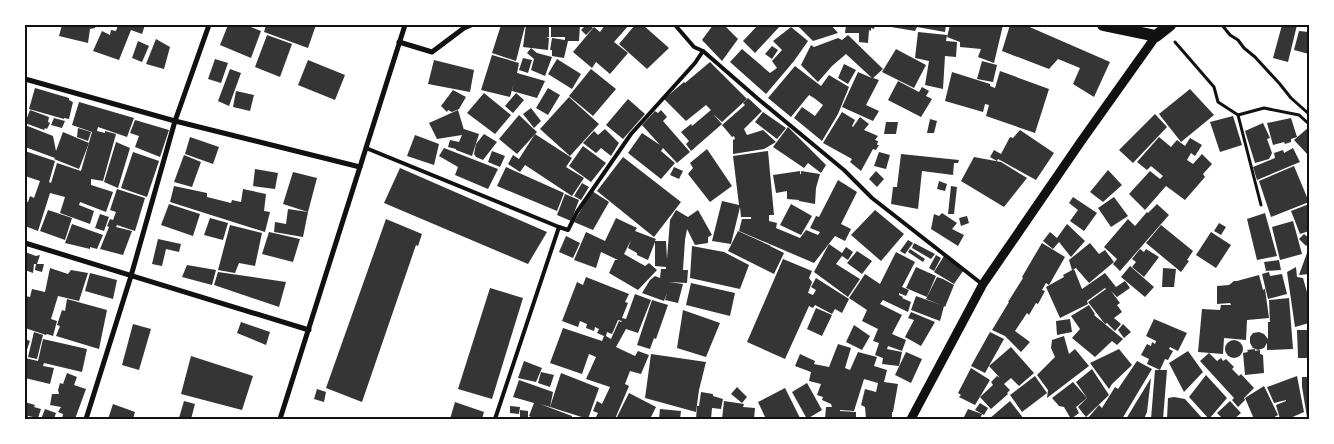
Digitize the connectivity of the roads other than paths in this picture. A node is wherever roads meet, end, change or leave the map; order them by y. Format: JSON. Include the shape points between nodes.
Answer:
{"nodes":[{"id":1,"x":209,"y":25,"type":"edge"},
{"id":2,"x":405,"y":25,"type":"edge"},
{"id":3,"x":471,"y":25,"type":"edge"},
{"id":4,"x":675,"y":25,"type":"edge"},
{"id":5,"x":1103,"y":25,"type":"edge"},
{"id":6,"x":1164,"y":30,"type":"edge"},
{"id":7,"x":400,"y":42,"type":"junction"},
{"id":8,"x":703,"y":52,"type":"junction"},
{"id":9,"x":25,"y":79,"type":"edge"},
{"id":10,"x":175,"y":121,"type":"junction"},
{"id":11,"x":366,"y":148,"type":"junction"},
{"id":12,"x":360,"y":167,"type":"junction"},
{"id":13,"x":559,"y":227,"type":"junction"},
{"id":14,"x":25,"y":243,"type":"edge"},
{"id":15,"x":131,"y":276,"type":"junction"},
{"id":16,"x":983,"y":284,"type":"junction"},
{"id":17,"x":309,"y":330,"type":"junction"},
{"id":18,"x":86,"y":419,"type":"edge"},
{"id":19,"x":280,"y":419,"type":"edge"},
{"id":20,"x":495,"y":419,"type":"edge"},
{"id":21,"x":911,"y":419,"type":"edge"}],
"edges":[{"from":1,"to":10,"type":"street"},
{"from":2,"to":7,"type":"street"},
{"from":3,"to":7,"type":"street","via":[[432,52]]},
{"from":4,"to":8,"type":"lane","via":[[694,47]]},
{"from":5,"to":6,"type":"main road"},
{"from":6,"to":16,"type":"street","via":[[1082,140]]},
{"from":7,"to":11,"type":"street"},
{"from":8,"to":13,"type":"lane","via":[[631,134],[568,230]]},
{"from":8,"to":16,"type":"lane","via":[[844,170],[872,198]]},
{"from":9,"to":10,"type":"street"},
{"from":10,"to":12,"type":"street"},
{"from":10,"to":15,"type":"street"},
{"from":11,"to":12,"type":"street"},
{"from":11,"to":13,"type":"lane"},
{"from":12,"to":17,"type":"street"},
{"from":13,"to":20,"type":"lane"},
{"from":14,"to":15,"type":"street"},
{"from":15,"to":17,"type":"street"},
{"from":15,"to":18,"type":"street"},
{"from":16,"to":21,"type":"street"},
{"from":17,"to":19,"type":"street"}]}
